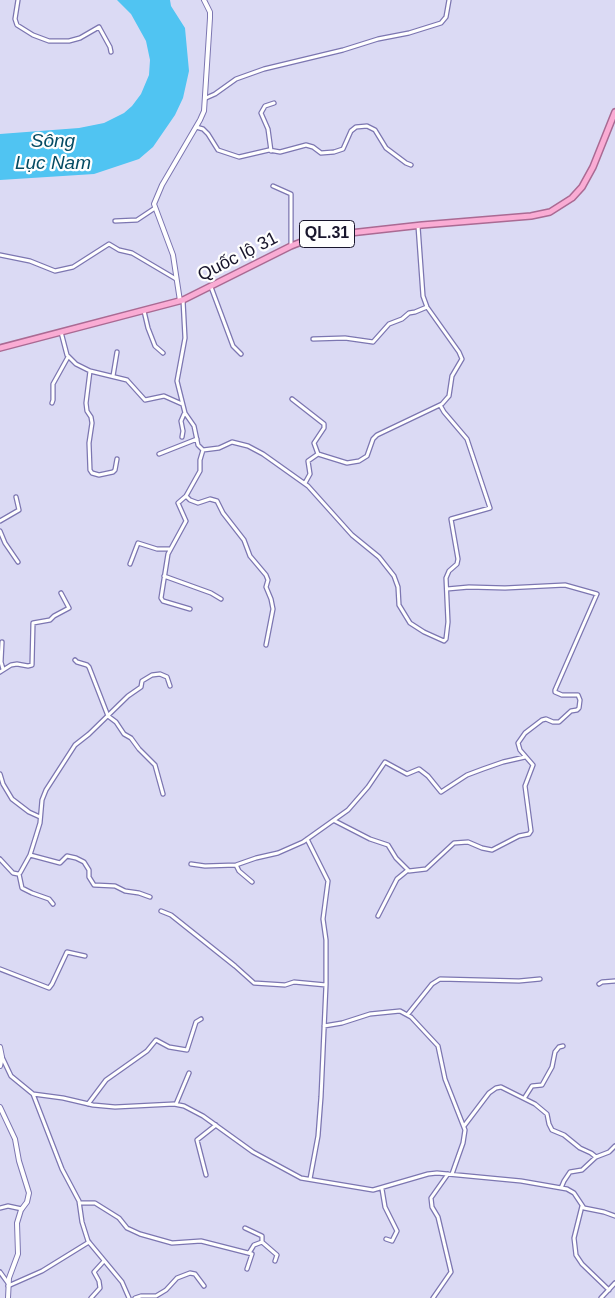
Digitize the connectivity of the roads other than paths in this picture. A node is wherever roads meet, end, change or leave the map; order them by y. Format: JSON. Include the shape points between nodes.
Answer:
{"nodes":[{"id":1,"x":18,"y":0,"type":"edge"},
{"id":2,"x":204,"y":0,"type":"edge"},
{"id":3,"x":449,"y":0,"type":"edge"},
{"id":4,"x":111,"y":52,"type":"dead end"},
{"id":5,"x":206,"y":98,"type":"junction"},
{"id":6,"x":274,"y":103,"type":"dead end"},
{"id":7,"x":615,"y":112,"type":"edge"},
{"id":8,"x":196,"y":127,"type":"junction"},
{"id":9,"x":271,"y":151,"type":"junction"},
{"id":10,"x":411,"y":166,"type":"dead end"},
{"id":11,"x":273,"y":186,"type":"dead end"},
{"id":12,"x":155,"y":208,"type":"junction"},
{"id":13,"x":115,"y":221,"type":"dead end"},
{"id":14,"x":418,"y":225,"type":"junction"},
{"id":15,"x":291,"y":246,"type":"junction"},
{"id":16,"x":0,"y":255,"type":"edge"},
{"id":17,"x":177,"y":280,"type":"junction"},
{"id":18,"x":211,"y":287,"type":"junction"},
{"id":19,"x":182,"y":300,"type":"junction"},
{"id":20,"x":427,"y":307,"type":"junction"},
{"id":21,"x":144,"y":311,"type":"junction"},
{"id":22,"x":61,"y":332,"type":"junction"},
{"id":23,"x":313,"y":339,"type":"dead end"},
{"id":24,"x":0,"y":348,"type":"edge"},
{"id":25,"x":117,"y":352,"type":"dead end"},
{"id":26,"x":163,"y":353,"type":"dead end"},
{"id":27,"x":241,"y":354,"type":"dead end"},
{"id":28,"x":68,"y":357,"type":"junction"},
{"id":29,"x":90,"y":371,"type":"junction"},
{"id":30,"x":114,"y":376,"type":"junction"},
{"id":31,"x":292,"y":399,"type":"dead end"},
{"id":32,"x":52,"y":403,"type":"dead end"},
{"id":33,"x":182,"y":404,"type":"junction"},
{"id":34,"x":440,"y":405,"type":"junction"},
{"id":35,"x":185,"y":413,"type":"junction"},
{"id":36,"x":182,"y":437,"type":"dead end"},
{"id":37,"x":197,"y":440,"type":"junction"},
{"id":38,"x":203,"y":450,"type":"junction"},
{"id":39,"x":159,"y":454,"type":"dead end"},
{"id":40,"x":318,"y":454,"type":"junction"},
{"id":41,"x":117,"y":459,"type":"dead end"},
{"id":42,"x":304,"y":483,"type":"junction"},
{"id":43,"x":186,"y":496,"type":"junction"},
{"id":44,"x":16,"y":497,"type":"dead end"},
{"id":45,"x":0,"y":521,"type":"edge"},
{"id":46,"x":0,"y":531,"type":"edge"},
{"id":47,"x":170,"y":549,"type":"junction"},
{"id":48,"x":18,"y":562,"type":"dead end"},
{"id":49,"x":130,"y":564,"type":"dead end"},
{"id":50,"x":164,"y":576,"type":"junction"},
{"id":51,"x":446,"y":589,"type":"junction"},
{"id":52,"x":60,"y":593,"type":"dead end"},
{"id":53,"x":221,"y":599,"type":"dead end"},
{"id":54,"x":190,"y":608,"type":"dead end"},
{"id":55,"x":2,"y":642,"type":"dead end"},
{"id":56,"x":266,"y":645,"type":"dead end"},
{"id":57,"x":75,"y":660,"type":"dead end"},
{"id":58,"x":2,"y":671,"type":"edge"},
{"id":59,"x":170,"y":686,"type":"dead end"},
{"id":60,"x":108,"y":716,"type":"junction"},
{"id":61,"x":525,"y":757,"type":"junction"},
{"id":62,"x":0,"y":774,"type":"edge"},
{"id":63,"x":163,"y":794,"type":"dead end"},
{"id":64,"x":40,"y":817,"type":"junction"},
{"id":65,"x":335,"y":821,"type":"junction"},
{"id":66,"x":307,"y":839,"type":"junction"},
{"id":67,"x":30,"y":855,"type":"junction"},
{"id":68,"x":0,"y":859,"type":"edge"},
{"id":69,"x":191,"y":864,"type":"dead end"},
{"id":70,"x":236,"y":865,"type":"junction"},
{"id":71,"x":408,"y":870,"type":"junction"},
{"id":72,"x":19,"y":874,"type":"junction"},
{"id":73,"x":252,"y":882,"type":"dead end"},
{"id":74,"x":150,"y":897,"type":"dead end"},
{"id":75,"x":53,"y":904,"type":"dead end"},
{"id":76,"x":161,"y":911,"type":"dead end"},
{"id":77,"x":378,"y":916,"type":"dead end"},
{"id":78,"x":84,"y":956,"type":"dead end"},
{"id":79,"x":0,"y":969,"type":"edge"},
{"id":80,"x":540,"y":979,"type":"dead end"},
{"id":81,"x":615,"y":981,"type":"edge"},
{"id":82,"x":326,"y":984,"type":"junction"},
{"id":83,"x":599,"y":984,"type":"dead end"},
{"id":84,"x":408,"y":1014,"type":"junction"},
{"id":85,"x":201,"y":1019,"type":"dead end"},
{"id":86,"x":324,"y":1026,"type":"junction"},
{"id":87,"x":563,"y":1046,"type":"dead end"},
{"id":88,"x":0,"y":1047,"type":"edge"},
{"id":89,"x":2,"y":1057,"type":"junction"},
{"id":90,"x":0,"y":1066,"type":"edge"},
{"id":91,"x":188,"y":1073,"type":"dead end"},
{"id":92,"x":33,"y":1094,"type":"junction"},
{"id":93,"x":525,"y":1097,"type":"junction"},
{"id":94,"x":88,"y":1104,"type":"junction"},
{"id":95,"x":176,"y":1104,"type":"junction"},
{"id":96,"x":0,"y":1107,"type":"edge"},
{"id":97,"x":216,"y":1125,"type":"junction"},
{"id":98,"x":464,"y":1126,"type":"junction"},
{"id":99,"x":614,"y":1149,"type":"edge"},
{"id":100,"x":596,"y":1157,"type":"junction"},
{"id":101,"x":450,"y":1174,"type":"junction"},
{"id":102,"x":206,"y":1175,"type":"dead end"},
{"id":103,"x":310,"y":1179,"type":"junction"},
{"id":104,"x":561,"y":1188,"type":"junction"},
{"id":105,"x":382,"y":1189,"type":"junction"},
{"id":106,"x":80,"y":1203,"type":"junction"},
{"id":107,"x":582,"y":1206,"type":"junction"},
{"id":108,"x":0,"y":1208,"type":"edge"},
{"id":109,"x":22,"y":1209,"type":"junction"},
{"id":110,"x":615,"y":1216,"type":"edge"},
{"id":111,"x":245,"y":1228,"type":"dead end"},
{"id":112,"x":386,"y":1239,"type":"dead end"},
{"id":113,"x":89,"y":1242,"type":"junction"},
{"id":114,"x":262,"y":1242,"type":"junction"},
{"id":115,"x":249,"y":1253,"type":"junction"},
{"id":116,"x":104,"y":1261,"type":"junction"},
{"id":117,"x":275,"y":1261,"type":"dead end"},
{"id":118,"x":247,"y":1269,"type":"dead end"},
{"id":119,"x":0,"y":1272,"type":"edge"},
{"id":120,"x":615,"y":1283,"type":"edge"},
{"id":121,"x":8,"y":1285,"type":"junction"},
{"id":122,"x":204,"y":1286,"type":"dead end"},
{"id":123,"x":609,"y":1290,"type":"junction"},
{"id":124,"x":8,"y":1298,"type":"edge"},
{"id":125,"x":91,"y":1298,"type":"edge"},
{"id":126,"x":129,"y":1298,"type":"edge"},
{"id":127,"x":135,"y":1298,"type":"edge"},
{"id":128,"x":433,"y":1298,"type":"edge"},
{"id":129,"x":601,"y":1298,"type":"edge"}],
"edges":[{"from":1,"to":4,"type":"street","via":[[17,25],[33,35],[48,41],[69,41],[100,27]]},
{"from":2,"to":5,"type":"street","via":[[210,12]]},
{"from":3,"to":5,"type":"street","via":[[446,17],[441,23],[264,69],[236,79]]},
{"from":5,"to":8,"type":"street"},
{"from":6,"to":9,"type":"street","via":[[265,106],[261,113],[268,129]]},
{"from":7,"to":14,"type":"highway","name":"Quốc lộ 31","number":"QL.31","via":[[582,187],[562,206],[532,216]]},
{"from":8,"to":9,"type":"street","via":[[203,129],[216,149],[234,156]]},
{"from":8,"to":12,"type":"street","via":[[162,185]]},
{"from":9,"to":10,"type":"street","via":[[280,152],[306,145],[320,153],[343,150],[351,131],[362,125],[375,130],[386,148]]},
{"from":11,"to":15,"type":"street","via":[[291,194]]},
{"from":12,"to":13,"type":"street","via":[[136,220]]},
{"from":12,"to":17,"type":"street","via":[[173,252]]},
{"from":14,"to":15,"type":"highway","name":"Quốc lộ 31","number":"QL.31","via":[[325,235]]},
{"from":14,"to":20,"type":"street","via":[[421,281]]},
{"from":15,"to":18,"type":"highway","name":"Quốc lộ 31","number":"QL.31"},
{"from":16,"to":17,"type":"street","via":[[55,271],[71,268],[109,244],[132,253]]},
{"from":17,"to":19,"type":"street"},
{"from":18,"to":19,"type":"highway","name":"Quốc lộ 31","number":"QL.31"},
{"from":18,"to":27,"type":"street","via":[[233,346]]},
{"from":19,"to":21,"type":"highway","name":"Quốc lộ 31","number":"QL.31"},
{"from":19,"to":33,"type":"street","via":[[185,338],[177,381]]},
{"from":20,"to":23,"type":"street","via":[[389,324],[373,342],[345,338]]},
{"from":20,"to":34,"type":"street","via":[[462,358],[452,376],[449,396]]},
{"from":21,"to":22,"type":"highway","name":"Quốc lộ 31","number":"QL.31"},
{"from":21,"to":26,"type":"street","via":[[155,346]]},
{"from":22,"to":24,"type":"highway","name":"Quốc lộ 31","number":"QL.31"},
{"from":22,"to":28,"type":"street"},
{"from":25,"to":30,"type":"street"},
{"from":28,"to":29,"type":"street"},
{"from":28,"to":32,"type":"street","via":[[53,384]]},
{"from":29,"to":30,"type":"street"},
{"from":29,"to":41,"type":"street","via":[[86,403],[92,423],[90,472],[99,475],[114,471]]},
{"from":30,"to":33,"type":"street","via":[[129,381],[145,400],[164,396]]},
{"from":31,"to":40,"type":"street","via":[[324,424],[315,442]]},
{"from":33,"to":35,"type":"street"},
{"from":34,"to":40,"type":"street","via":[[377,435],[367,456],[360,461],[347,463]]},
{"from":34,"to":51,"type":"street","via":[[467,439],[490,508],[451,519],[458,559],[448,573]]},
{"from":35,"to":36,"type":"street","via":[[181,421]]},
{"from":35,"to":37,"type":"street","via":[[194,426]]},
{"from":37,"to":38,"type":"street"},
{"from":37,"to":39,"type":"street"},
{"from":38,"to":42,"type":"street","via":[[232,442],[245,445],[264,454]]},
{"from":38,"to":43,"type":"street","via":[[200,471]]},
{"from":40,"to":42,"type":"street","via":[[308,461],[310,474]]},
{"from":42,"to":51,"type":"street","via":[[391,572],[397,583],[400,607],[410,623],[442,641],[447,636]]},
{"from":43,"to":47,"type":"street","via":[[178,505],[185,522]]},
{"from":43,"to":56,"type":"street","via":[[198,502],[217,501],[266,576],[273,609]]},
{"from":44,"to":45,"type":"street","via":[[19,510]]},
{"from":46,"to":48,"type":"street"},
{"from":47,"to":49,"type":"street","via":[[157,549],[138,542]]},
{"from":47,"to":50,"type":"street"},
{"from":50,"to":53,"type":"street"},
{"from":50,"to":54,"type":"street","via":[[161,599]]},
{"from":51,"to":61,"type":"street","via":[[565,585],[597,594],[555,690],[562,695],[578,695],[579,708],[559,722],[544,719],[525,733],[518,743]]},
{"from":52,"to":58,"type":"street","via":[[69,608],[50,620],[33,622],[31,666],[9,665]]},
{"from":55,"to":58,"type":"street"},
{"from":57,"to":60,"type":"street","via":[[89,667]]},
{"from":59,"to":60,"type":"street","via":[[166,676],[152,675]]},
{"from":60,"to":63,"type":"street","via":[[156,765]]},
{"from":60,"to":64,"type":"street","via":[[75,745],[43,796]]},
{"from":61,"to":65,"type":"street","via":[[467,775],[441,792],[419,769],[408,774],[385,762],[356,801]]},
{"from":61,"to":71,"type":"street","via":[[533,765],[525,786],[532,829],[529,834],[492,850],[468,842],[454,843],[426,869]]},
{"from":62,"to":64,"type":"street","via":[[12,799]]},
{"from":64,"to":67,"type":"street"},
{"from":65,"to":66,"type":"street"},
{"from":65,"to":71,"type":"street","via":[[388,845]]},
{"from":66,"to":70,"type":"street","via":[[278,853]]},
{"from":66,"to":82,"type":"street","via":[[328,880],[323,918]]},
{"from":67,"to":72,"type":"street"},
{"from":67,"to":74,"type":"street","via":[[60,863],[67,856],[76,858],[84,862],[94,885],[115,886]]},
{"from":68,"to":72,"type":"street"},
{"from":69,"to":70,"type":"street"},
{"from":70,"to":73,"type":"street"},
{"from":71,"to":77,"type":"street","via":[[397,880]]},
{"from":72,"to":75,"type":"street","via":[[22,888],[49,899]]},
{"from":76,"to":82,"type":"street","via":[[171,915],[252,983]]},
{"from":78,"to":79,"type":"street","via":[[67,952],[49,988]]},
{"from":80,"to":84,"type":"street","via":[[440,979],[432,984]]},
{"from":81,"to":83,"type":"street"},
{"from":82,"to":86,"type":"street"},
{"from":84,"to":86,"type":"street","via":[[400,1010],[390,1011]]},
{"from":84,"to":98,"type":"street","via":[[440,1049],[445,1079]]},
{"from":85,"to":94,"type":"street","via":[[196,1022],[188,1049],[169,1047],[156,1040],[147,1052],[104,1081]]},
{"from":86,"to":103,"type":"street","via":[[319,1120]]},
{"from":87,"to":93,"type":"street","via":[[555,1052],[552,1067],[542,1085],[532,1086]]},
{"from":88,"to":89,"type":"street"},
{"from":89,"to":90,"type":"street"},
{"from":89,"to":92,"type":"street","via":[[11,1076]]},
{"from":91,"to":95,"type":"street"},
{"from":92,"to":94,"type":"street"},
{"from":92,"to":106,"type":"street","via":[[62,1170]]},
{"from":93,"to":98,"type":"street","via":[[496,1088]]},
{"from":93,"to":100,"type":"street","via":[[545,1112],[552,1130]]},
{"from":94,"to":95,"type":"street","via":[[115,1107]]},
{"from":95,"to":97,"type":"street","via":[[191,1109]]},
{"from":96,"to":109,"type":"street","via":[[14,1135],[28,1189],[27,1202]]},
{"from":97,"to":102,"type":"street","via":[[197,1140]]},
{"from":97,"to":103,"type":"street","via":[[253,1152],[296,1176]]},
{"from":98,"to":101,"type":"street","via":[[464,1139]]},
{"from":99,"to":100,"type":"street"},
{"from":100,"to":104,"type":"street","via":[[582,1170],[570,1172]]},
{"from":101,"to":104,"type":"street"},
{"from":101,"to":105,"type":"street","via":[[428,1174]]},
{"from":101,"to":128,"type":"street","via":[[431,1198],[451,1272]]},
{"from":103,"to":105,"type":"street","via":[[366,1190]]},
{"from":104,"to":107,"type":"street","via":[[574,1193]]},
{"from":105,"to":112,"type":"street","via":[[385,1207],[397,1231],[393,1240]]},
{"from":106,"to":113,"type":"street"},
{"from":106,"to":115,"type":"street","via":[[95,1203],[119,1218],[126,1228],[140,1234],[172,1243],[201,1241]]},
{"from":107,"to":110,"type":"street"},
{"from":107,"to":123,"type":"street","via":[[574,1238],[576,1255]]},
{"from":108,"to":109,"type":"street"},
{"from":109,"to":121,"type":"street","via":[[16,1223],[18,1254]]},
{"from":111,"to":114,"type":"street","via":[[262,1236]]},
{"from":113,"to":116,"type":"street"},
{"from":113,"to":121,"type":"street","via":[[42,1271]]},
{"from":114,"to":115,"type":"street","via":[[254,1245]]},
{"from":114,"to":117,"type":"street","via":[[277,1255]]},
{"from":115,"to":118,"type":"street","via":[[253,1254]]},
{"from":116,"to":125,"type":"street","via":[[94,1272],[100,1288]]},
{"from":116,"to":126,"type":"street","via":[[122,1282]]},
{"from":119,"to":121,"type":"street"},
{"from":120,"to":123,"type":"street"},
{"from":121,"to":124,"type":"street"},
{"from":122,"to":127,"type":"street","via":[[196,1274],[190,1273],[178,1277],[156,1296]]},
{"from":123,"to":129,"type":"street"}]}
